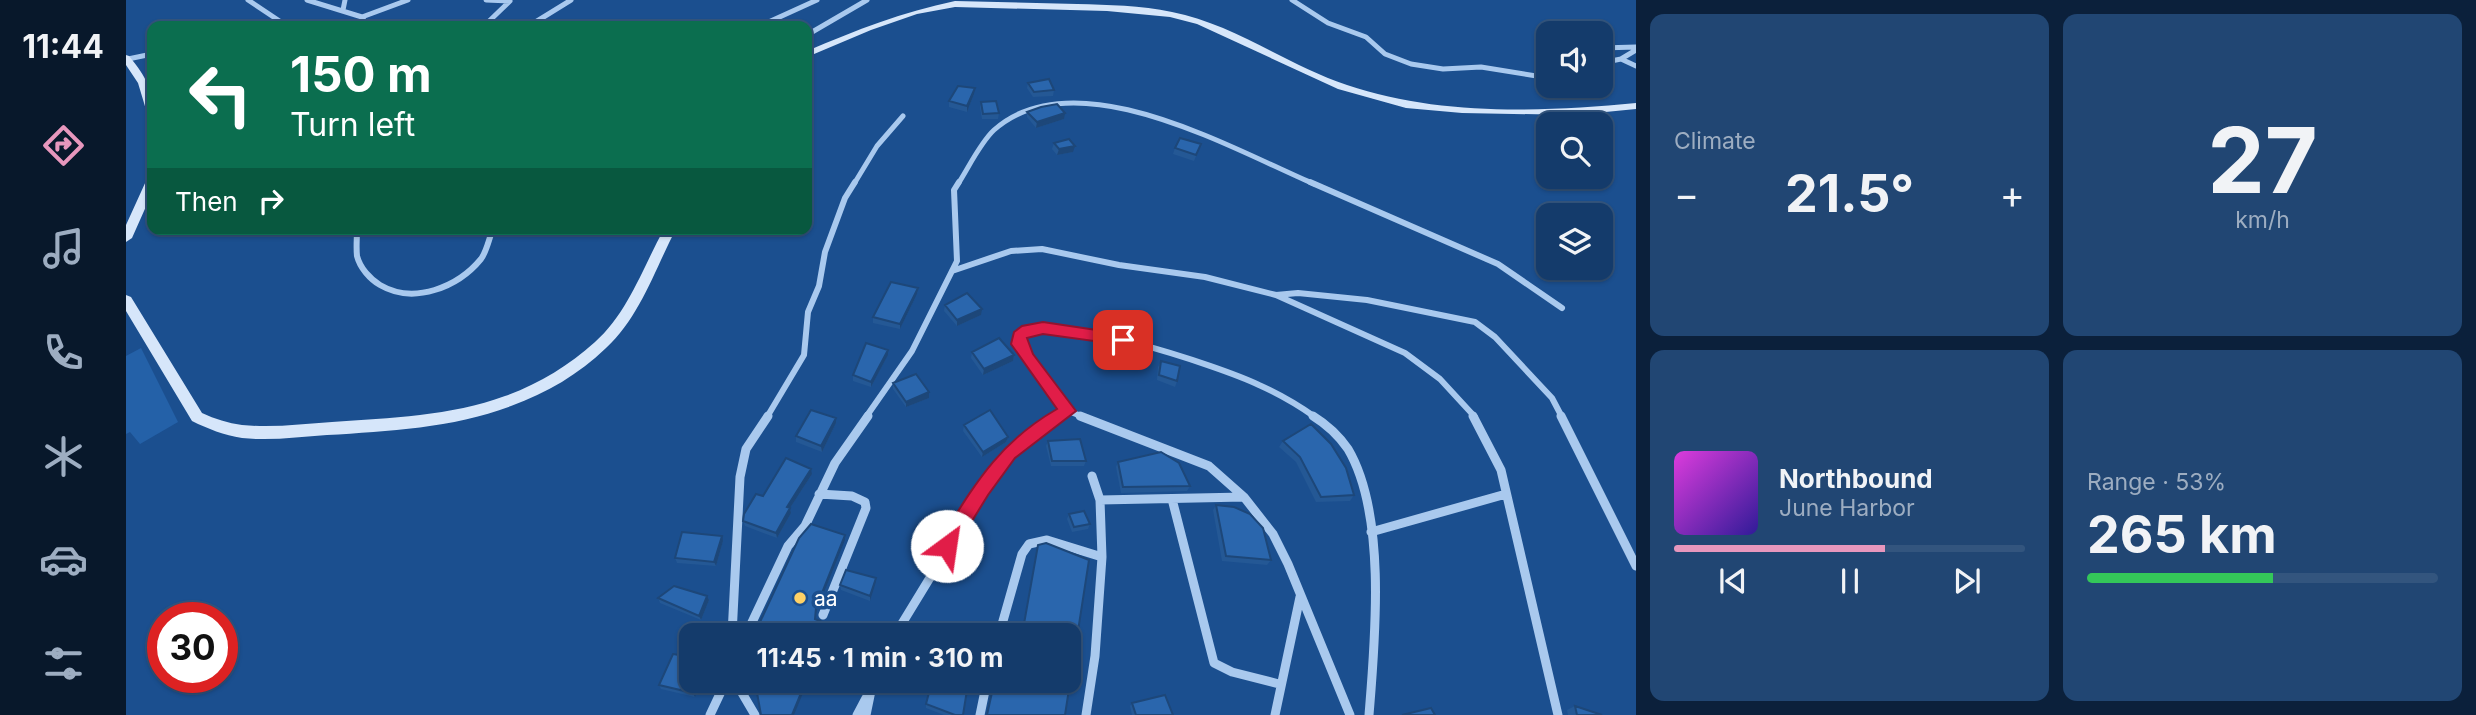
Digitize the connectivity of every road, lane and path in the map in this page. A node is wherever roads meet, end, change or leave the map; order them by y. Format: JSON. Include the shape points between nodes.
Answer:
{"nodes":[{"id":1,"x":248,"y":0,"type":"edge"},
{"id":2,"x":307,"y":0,"type":"edge"},
{"id":3,"x":345,"y":0,"type":"edge"},
{"id":4,"x":486,"y":0,"type":"edge"},
{"id":5,"x":511,"y":0,"type":"edge"},
{"id":6,"x":571,"y":0,"type":"edge"},
{"id":7,"x":817,"y":0,"type":"edge"},
{"id":8,"x":867,"y":0,"type":"edge"},
{"id":9,"x":1292,"y":0,"type":"edge"},
{"id":10,"x":403,"y":1,"type":"edge"},
{"id":11,"x":343,"y":10,"type":"junction"},
{"id":12,"x":362,"y":17,"type":"junction"},
{"id":13,"x":280,"y":21,"type":"edge"},
{"id":14,"x":364,"y":21,"type":"edge"},
{"id":15,"x":489,"y":21,"type":"edge"},
{"id":16,"x":537,"y":21,"type":"edge"},
{"id":17,"x":768,"y":21,"type":"edge"},
{"id":18,"x":812,"y":32,"type":"edge"},
{"id":19,"x":1613,"y":48,"type":"edge"},
{"id":20,"x":1636,"y":49,"type":"edge"},
{"id":21,"x":812,"y":52,"type":"edge"},
{"id":22,"x":147,"y":55,"type":"edge"},
{"id":23,"x":127,"y":58,"type":"edge"},
{"id":24,"x":1621,"y":59,"type":"junction"},
{"id":25,"x":1613,"y":61,"type":"edge"},
{"id":26,"x":1636,"y":66,"type":"edge"},
{"id":27,"x":1536,"y":76,"type":"edge"},
{"id":28,"x":147,"y":89,"type":"edge"},
{"id":29,"x":1636,"y":106,"type":"edge"},
{"id":30,"x":903,"y":116,"type":"dead end"},
{"id":31,"x":147,"y":192,"type":"edge"},
{"id":32,"x":356,"y":235,"type":"edge"},
{"id":33,"x":491,"y":235,"type":"edge"},
{"id":34,"x":667,"y":235,"type":"edge"},
{"id":35,"x":126,"y":238,"type":"edge"},
{"id":36,"x":952,"y":271,"type":"junction"},
{"id":37,"x":1276,"y":295,"type":"junction"},
{"id":38,"x":126,"y":300,"type":"edge"},
{"id":39,"x":1562,"y":308,"type":"dead end"},
{"id":40,"x":1068,"y":411,"type":"junction"},
{"id":41,"x":1092,"y":476,"type":"dead end"},
{"id":42,"x":819,"y":494,"type":"junction"},
{"id":43,"x":1506,"y":494,"type":"junction"},
{"id":44,"x":1244,"y":496,"type":"junction"},
{"id":45,"x":1172,"y":499,"type":"junction"},
{"id":46,"x":1100,"y":500,"type":"junction"},
{"id":47,"x":1371,"y":532,"type":"junction"},
{"id":48,"x":1102,"y":557,"type":"junction"},
{"id":49,"x":1636,"y":566,"type":"edge"},
{"id":50,"x":1300,"y":596,"type":"junction"},
{"id":51,"x":823,"y":615,"type":"dead end"},
{"id":52,"x":734,"y":623,"type":"edge"},
{"id":53,"x":751,"y":623,"type":"edge"},
{"id":54,"x":902,"y":623,"type":"edge"},
{"id":55,"x":1002,"y":623,"type":"edge"},
{"id":56,"x":1279,"y":684,"type":"junction"},
{"id":57,"x":720,"y":693,"type":"edge"},
{"id":58,"x":744,"y":693,"type":"edge"},
{"id":59,"x":985,"y":693,"type":"edge"},
{"id":60,"x":868,"y":694,"type":"joint"},
{"id":61,"x":710,"y":715,"type":"edge"},
{"id":62,"x":755,"y":715,"type":"edge"},
{"id":63,"x":858,"y":715,"type":"edge"},
{"id":64,"x":866,"y":715,"type":"edge"},
{"id":65,"x":980,"y":715,"type":"edge"},
{"id":66,"x":1086,"y":715,"type":"edge"},
{"id":67,"x":1275,"y":715,"type":"edge"},
{"id":68,"x":1350,"y":715,"type":"edge"},
{"id":69,"x":1369,"y":715,"type":"edge"},
{"id":70,"x":1558,"y":715,"type":"edge"}],
"edges":[{"from":1,"to":13,"type":"street"},
{"from":2,"to":11,"type":"street"},
{"from":3,"to":11,"type":"street"},
{"from":4,"to":5,"type":"street"},
{"from":5,"to":15,"type":"street"},
{"from":6,"to":16,"type":"street"},
{"from":7,"to":17,"type":"street"},
{"from":8,"to":18,"type":"street"},
{"from":9,"to":27,"type":"street","via":[[1328,23],[1366,37],[1385,54],[1411,64],[1443,69],[1481,67]]},
{"from":10,"to":12,"type":"street"},
{"from":11,"to":12,"type":"street"},
{"from":12,"to":14,"type":"street"},
{"from":19,"to":20,"type":"street"},
{"from":20,"to":24,"type":"street"},
{"from":21,"to":29,"type":"main road","via":[[915,12],[955,4],[1107,8],[1200,22],[1342,87],[1406,105],[1575,112]]},
{"from":22,"to":23,"type":"street"},
{"from":23,"to":28,"type":"main road"},
{"from":24,"to":25,"type":"street"},
{"from":24,"to":26,"type":"street"},
{"from":30,"to":52,"type":"street","via":[[881,140],[845,198],[808,312],[804,355],[744,455]]},
{"from":31,"to":35,"type":"main road"},
{"from":32,"to":33,"type":"street","via":[[354,255],[361,271],[389,289],[412,294],[439,291],[469,274]]},
{"from":34,"to":38,"type":"main road","via":[[628,311],[587,356],[517,398],[430,422],[257,432],[205,422],[197,417]]},
{"from":36,"to":37,"type":"street","via":[[1011,251],[1042,249],[1205,277]]},
{"from":36,"to":39,"type":"street","via":[[958,237],[954,190],[993,131],[1033,106],[1101,103],[1140,111],[1437,234],[1498,264]]},
{"from":36,"to":42,"type":"street","via":[[918,342],[846,445]]},
{"from":37,"to":43,"type":"street","via":[[1405,353],[1440,379],[1479,422]]},
{"from":37,"to":49,"type":"street","via":[[1298,293],[1401,305],[1467,318],[1484,328],[1552,398]]},
{"from":40,"to":44,"type":"street","via":[[1209,466]]},
{"from":40,"to":47,"type":"street","via":[[1020,346],[1022,332],[1043,328],[1088,333],[1163,349],[1216,368],[1291,403],[1340,436],[1363,482]]},
{"from":40,"to":54,"type":"street","via":[[1019,444],[997,468]]},
{"from":41,"to":46,"type":"street"},
{"from":42,"to":51,"type":"street","via":[[858,498],[866,508]]},
{"from":42,"to":53,"type":"street","via":[[805,526],[774,572]]},
{"from":43,"to":47,"type":"street"},
{"from":43,"to":70,"type":"street"},
{"from":44,"to":45,"type":"street"},
{"from":44,"to":50,"type":"street","via":[[1273,534]]},
{"from":45,"to":46,"type":"street"},
{"from":45,"to":56,"type":"street","via":[[1214,663]]},
{"from":46,"to":48,"type":"street"},
{"from":47,"to":69,"type":"street"},
{"from":48,"to":55,"type":"street","via":[[1046,540],[1029,544]]},
{"from":48,"to":66,"type":"street"},
{"from":50,"to":56,"type":"street"},
{"from":50,"to":68,"type":"street"},
{"from":56,"to":67,"type":"street"},
{"from":57,"to":61,"type":"street"},
{"from":58,"to":62,"type":"street"},
{"from":59,"to":65,"type":"street"},
{"from":60,"to":63,"type":"street"},
{"from":60,"to":64,"type":"street"}]}
